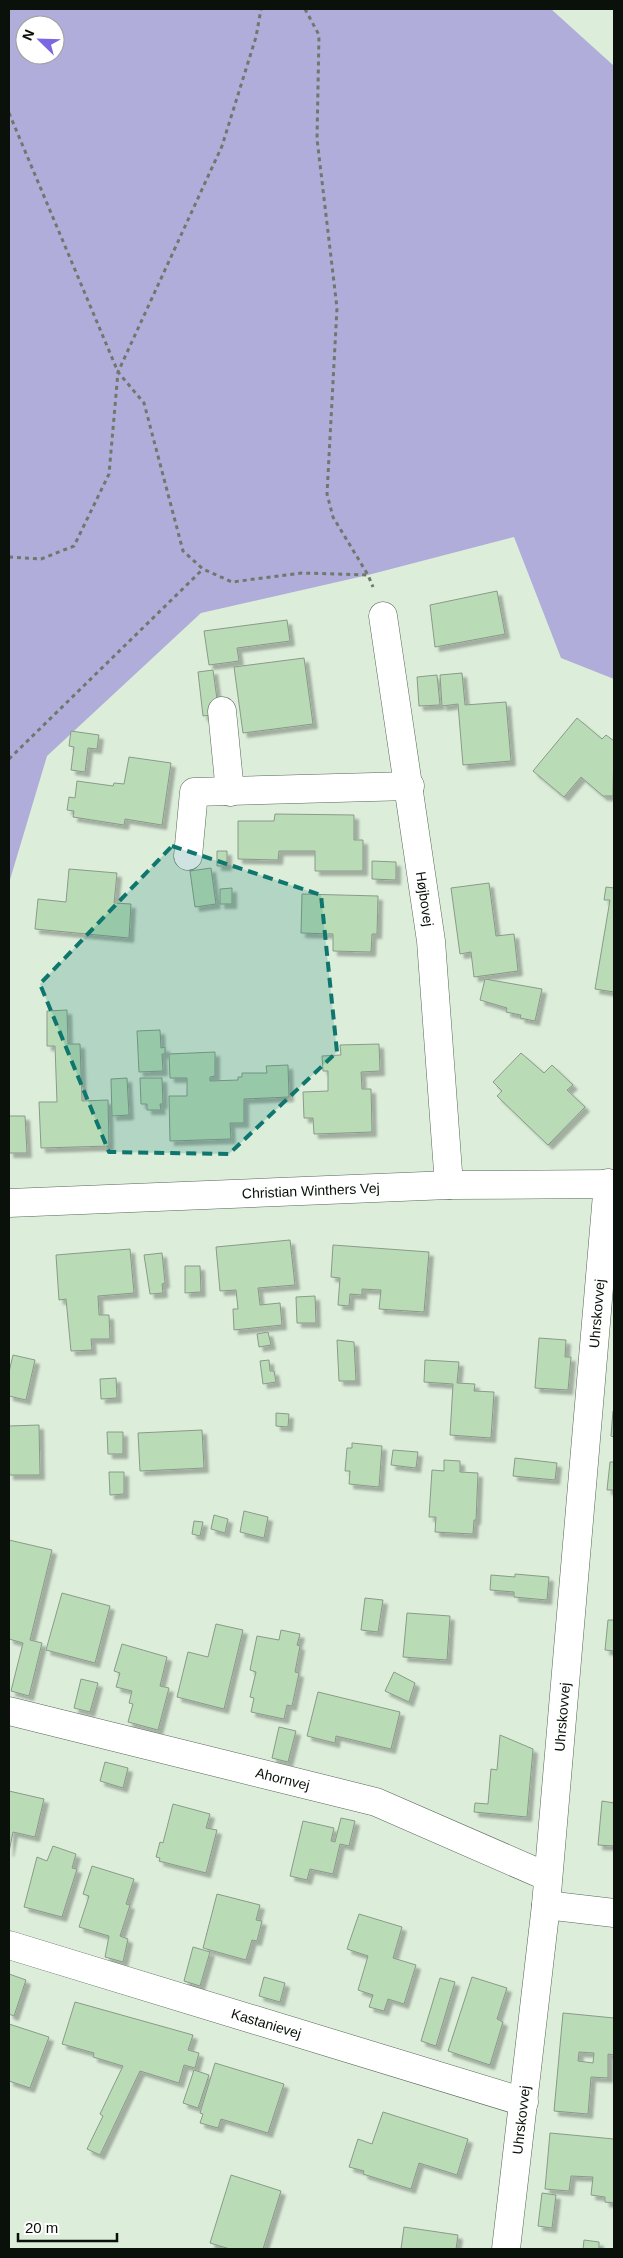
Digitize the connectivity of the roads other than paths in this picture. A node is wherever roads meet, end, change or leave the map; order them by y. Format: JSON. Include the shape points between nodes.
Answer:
{"nodes":[{"id":1,"x":383,"y":616,"type":"road end"},
{"id":2,"x":222,"y":711,"type":"dead end"},
{"id":3,"x":410,"y":786,"type":"junction"},
{"id":4,"x":230,"y":792,"type":"junction"},
{"id":5,"x":188,"y":856,"type":"dead end"},
{"id":6,"x":611,"y":1183,"type":"edge"},
{"id":7,"x":448,"y":1185,"type":"junction"},
{"id":8,"x":9,"y":1203,"type":"edge"},
{"id":9,"x":9,"y":1711,"type":"edge"},
{"id":10,"x":548,"y":1877,"type":"junction"},
{"id":11,"x":546,"y":1905,"type":"junction"},
{"id":12,"x":614,"y":1913,"type":"edge"},
{"id":13,"x":9,"y":1945,"type":"edge"},
{"id":14,"x":524,"y":2102,"type":"junction"},
{"id":15,"x":506,"y":2249,"type":"edge"}],
"edges":[{"from":1,"to":3,"type":"street","name":"Højbovej"},
{"from":2,"to":4,"type":"street"},
{"from":3,"to":4,"type":"street"},
{"from":3,"to":7,"type":"street","name":"Højbovej","via":[[432,942]]},
{"from":4,"to":5,"type":"street","via":[[194,792]]},
{"from":6,"to":7,"type":"street","name":"Christian Winthers Vej"},
{"from":6,"to":10,"type":"street","name":"Uhrskovvej"},
{"from":7,"to":8,"type":"street","name":"Christian Winthers Vej"},
{"from":9,"to":10,"type":"street","name":"Ahornvej","via":[[376,1802]]},
{"from":10,"to":11,"type":"street","name":"Uhrskovvej"},
{"from":11,"to":12,"type":"street"},
{"from":11,"to":14,"type":"street","name":"Uhrskovvej"},
{"from":13,"to":14,"type":"street","name":"Kastanievej"},
{"from":14,"to":15,"type":"street","name":"Uhrskovvej"}]}
